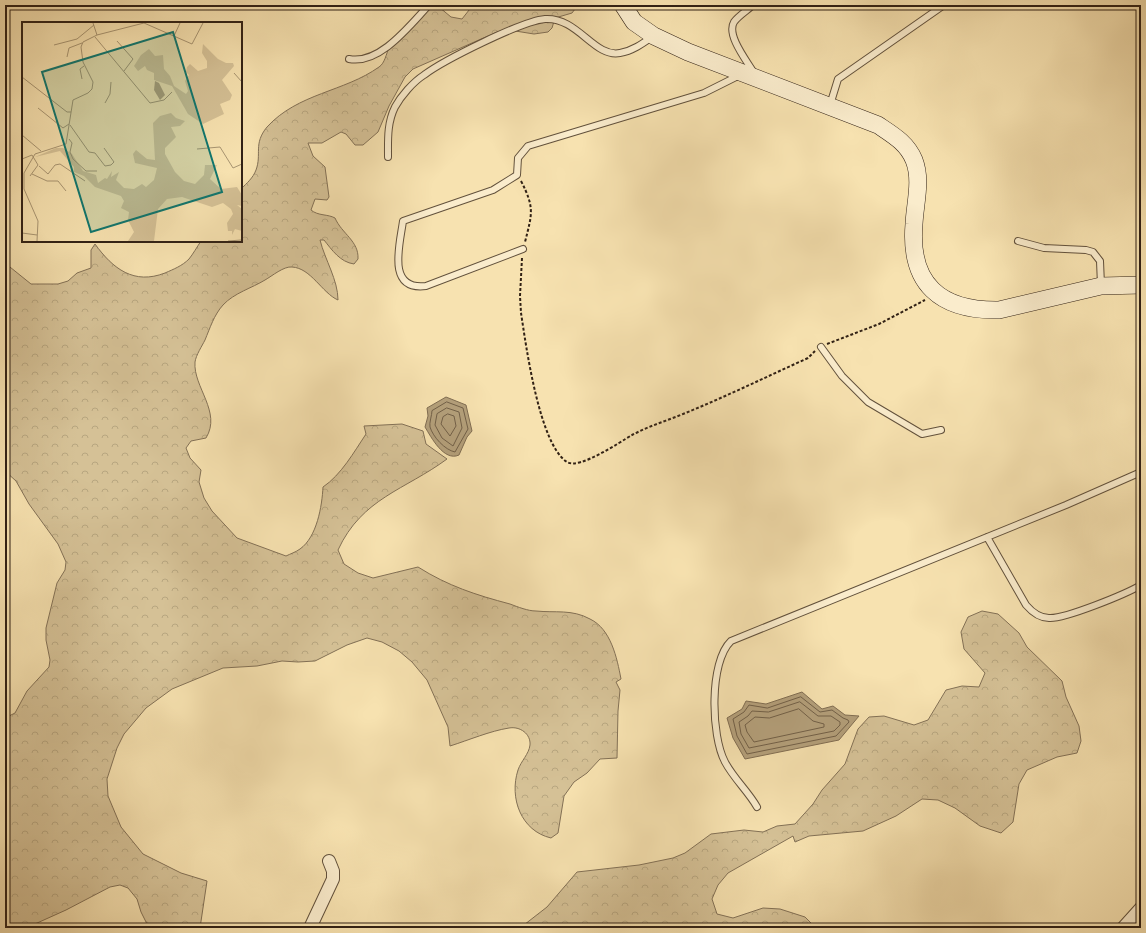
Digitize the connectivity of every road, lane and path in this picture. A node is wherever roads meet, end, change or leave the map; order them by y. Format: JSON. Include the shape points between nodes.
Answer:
{"nodes":[{"id":1,"x":429,"y":5,"type":"edge"},
{"id":2,"x":623,"y":5,"type":"edge"},
{"id":3,"x":753,"y":5,"type":"edge"},
{"id":4,"x":944,"y":5,"type":"edge"},
{"id":5,"x":654,"y":36,"type":"junction"},
{"id":6,"x":349,"y":60,"type":"dead end"},
{"id":7,"x":750,"y":76,"type":"junction"},
{"id":8,"x":829,"y":107,"type":"junction"},
{"id":9,"x":388,"y":157,"type":"dead end"},
{"id":10,"x":517,"y":175,"type":"junction"},
{"id":11,"x":1018,"y":241,"type":"dead end"},
{"id":12,"x":523,"y":249,"type":"junction"},
{"id":13,"x":1141,"y":285,"type":"edge"},
{"id":14,"x":1101,"y":286,"type":"junction"},
{"id":15,"x":937,"y":294,"type":"junction"},
{"id":16,"x":821,"y":347,"type":"junction"},
{"id":17,"x":941,"y":430,"type":"dead end"},
{"id":18,"x":1141,"y":472,"type":"edge"},
{"id":19,"x":987,"y":537,"type":"junction"},
{"id":20,"x":1141,"y":585,"type":"edge"},
{"id":21,"x":757,"y":807,"type":"dead end"},
{"id":22,"x":329,"y":861,"type":"dead end"},
{"id":23,"x":1141,"y":908,"type":"edge"},
{"id":24,"x":310,"y":928,"type":"edge"},
{"id":25,"x":1123,"y":928,"type":"edge"}],
"edges":[{"from":1,"to":6,"type":"lane","via":[[383,50],[368,59]]},
{"from":2,"to":5,"type":"main road","via":[[634,22]]},
{"from":3,"to":7,"type":"lane","via":[[734,22],[732,30]]},
{"from":4,"to":8,"type":"lane","via":[[838,79]]},
{"from":5,"to":7,"type":"main road"},
{"from":5,"to":9,"type":"lane","via":[[638,47],[619,54],[598,48],[563,21],[544,19],[514,29],[437,67],[414,84],[396,105],[392,114]]},
{"from":7,"to":8,"type":"main road"},
{"from":7,"to":10,"type":"lane","via":[[704,93],[528,146],[518,158]]},
{"from":8,"to":15,"type":"main road","via":[[878,125],[901,141],[909,151],[917,172],[914,256],[919,271]]},
{"from":10,"to":12,"type":"path","via":[[530,198],[531,206]]},
{"from":10,"to":12,"type":"lane","via":[[493,190],[403,220],[398,260],[403,280],[416,287],[426,286]]},
{"from":11,"to":14,"type":"lane","via":[[1044,248],[1093,252],[1100,261]]},
{"from":12,"to":16,"type":"path","via":[[521,313],[537,397],[549,436],[562,457],[572,464],[583,462],[636,433],[808,358]]},
{"from":13,"to":14,"type":"main road"},
{"from":14,"to":15,"type":"main road","via":[[999,310],[957,306]]},
{"from":15,"to":16,"type":"path","via":[[879,324]]},
{"from":16,"to":17,"type":"lane","via":[[842,376],[868,402],[922,434]]},
{"from":18,"to":19,"type":"lane"},
{"from":19,"to":20,"type":"lane","via":[[1026,605],[1031,611],[1043,617],[1056,618],[1126,593]]},
{"from":19,"to":21,"type":"lane","via":[[731,641],[726,646],[720,656],[715,700],[720,752]]},
{"from":22,"to":24,"type":"street","via":[[333,879]]},
{"from":23,"to":25,"type":"street"}]}
